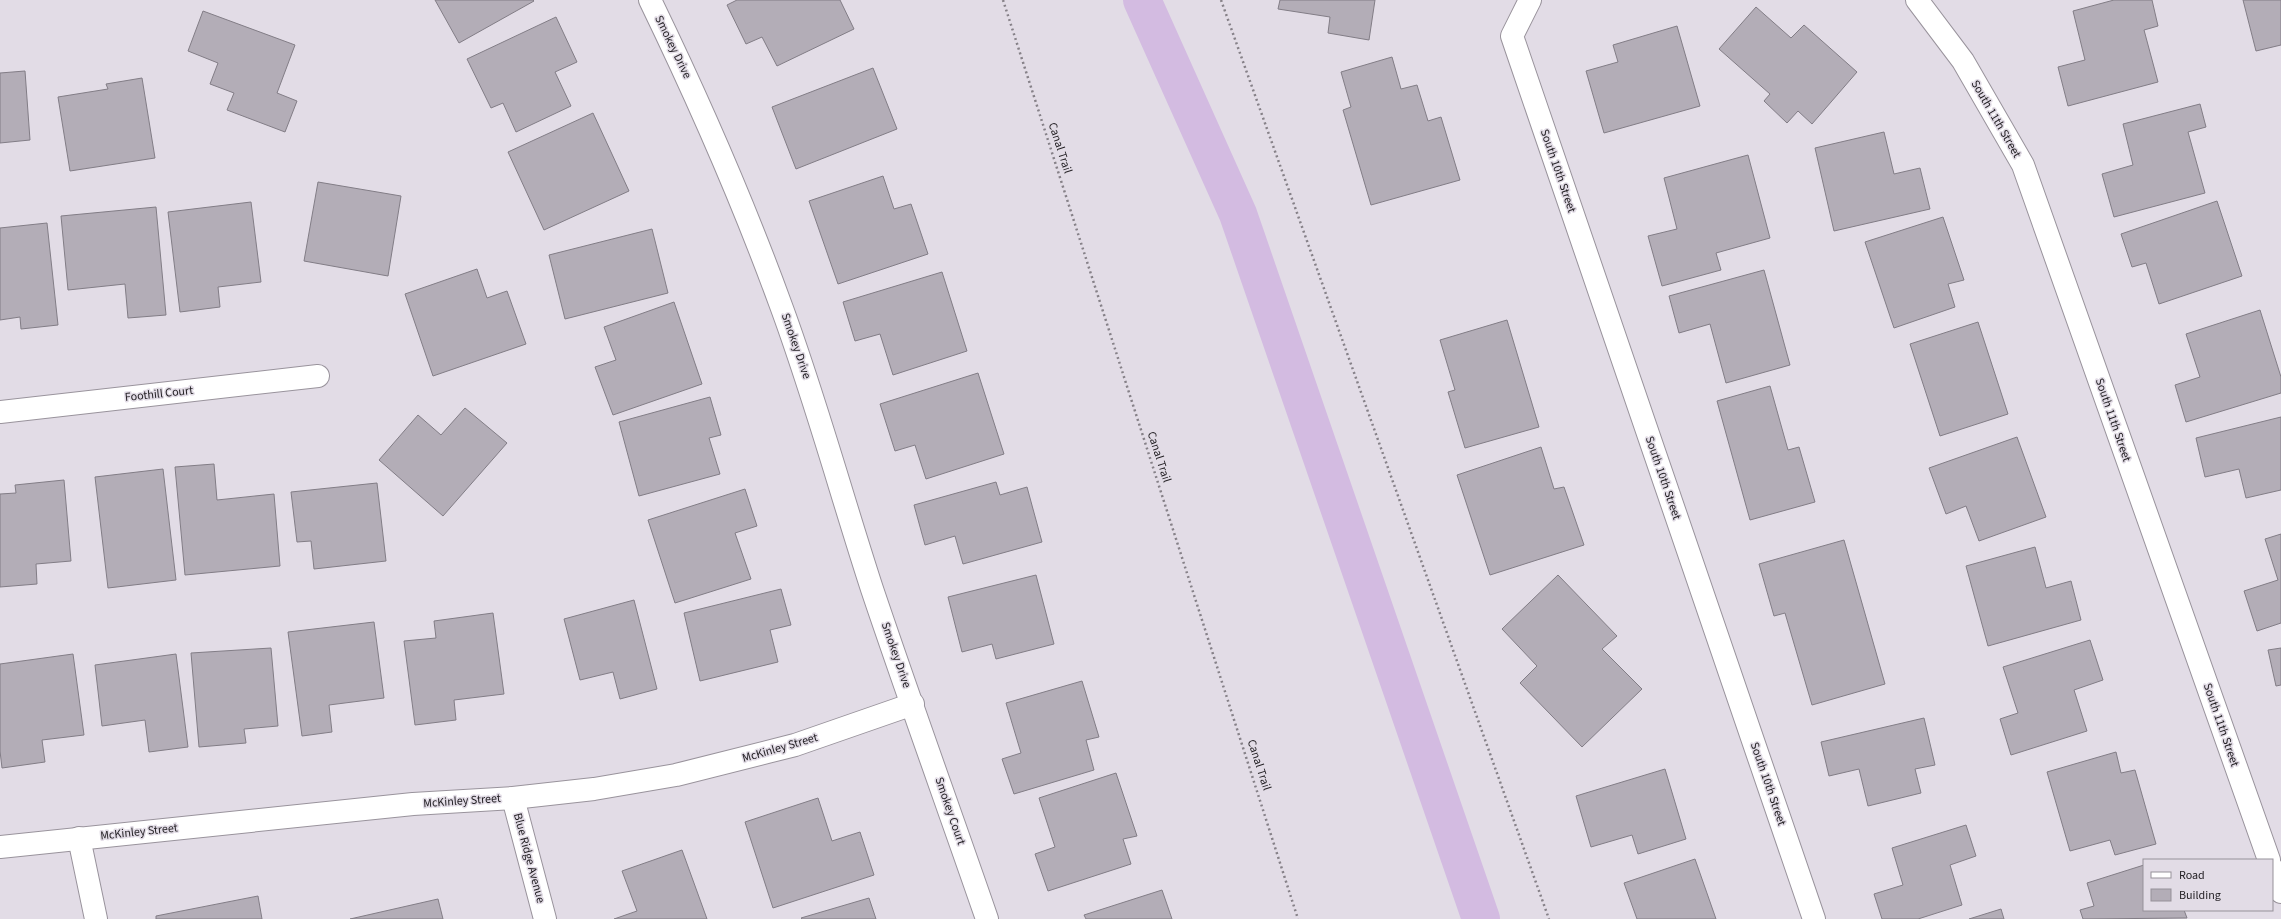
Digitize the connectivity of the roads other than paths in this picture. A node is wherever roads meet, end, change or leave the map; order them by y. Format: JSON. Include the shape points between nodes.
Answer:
{"nodes":[{"id":1,"x":650,"y":0,"type":"edge"},
{"id":2,"x":1530,"y":0,"type":"edge"},
{"id":3,"x":1917,"y":0,"type":"edge"},
{"id":4,"x":318,"y":376,"type":"dead end"},
{"id":5,"x":0,"y":412,"type":"edge"},
{"id":6,"x":913,"y":704,"type":"junction"},
{"id":7,"x":513,"y":798,"type":"junction"},
{"id":8,"x":79,"y":838,"type":"junction"},
{"id":9,"x":0,"y":847,"type":"edge"},
{"id":10,"x":2269,"y":859,"type":"edge"},
{"id":11,"x":2273,"y":871,"type":"edge"},
{"id":12,"x":2281,"y":892,"type":"edge"},
{"id":13,"x":96,"y":919,"type":"edge"},
{"id":14,"x":545,"y":919,"type":"edge"},
{"id":15,"x":987,"y":919,"type":"edge"},
{"id":16,"x":1814,"y":919,"type":"edge"}],
"edges":[{"from":1,"to":6,"type":"street","name":"Smokey Drive","via":[[688,77],[781,303],[820,418],[872,588]]},
{"from":2,"to":16,"type":"street","name":"South 10th Street","via":[[1512,36]]},
{"from":3,"to":10,"type":"street","name":"South 11th Street","via":[[1963,61],[2023,165]]},
{"from":4,"to":5,"type":"street","name":"Foothill Court"},
{"from":6,"to":7,"type":"street","name":"McKinley Street","via":[[795,745],[676,775],[594,789]]},
{"from":6,"to":15,"type":"street","name":"Smokey Court"},
{"from":7,"to":8,"type":"street","name":"McKinley Street","via":[[413,804]]},
{"from":7,"to":14,"type":"street","name":"Blue Ridge Avenue"},
{"from":8,"to":9,"type":"street","name":"McKinley Street"},
{"from":8,"to":13,"type":"street"},
{"from":11,"to":12,"type":"street"}]}
